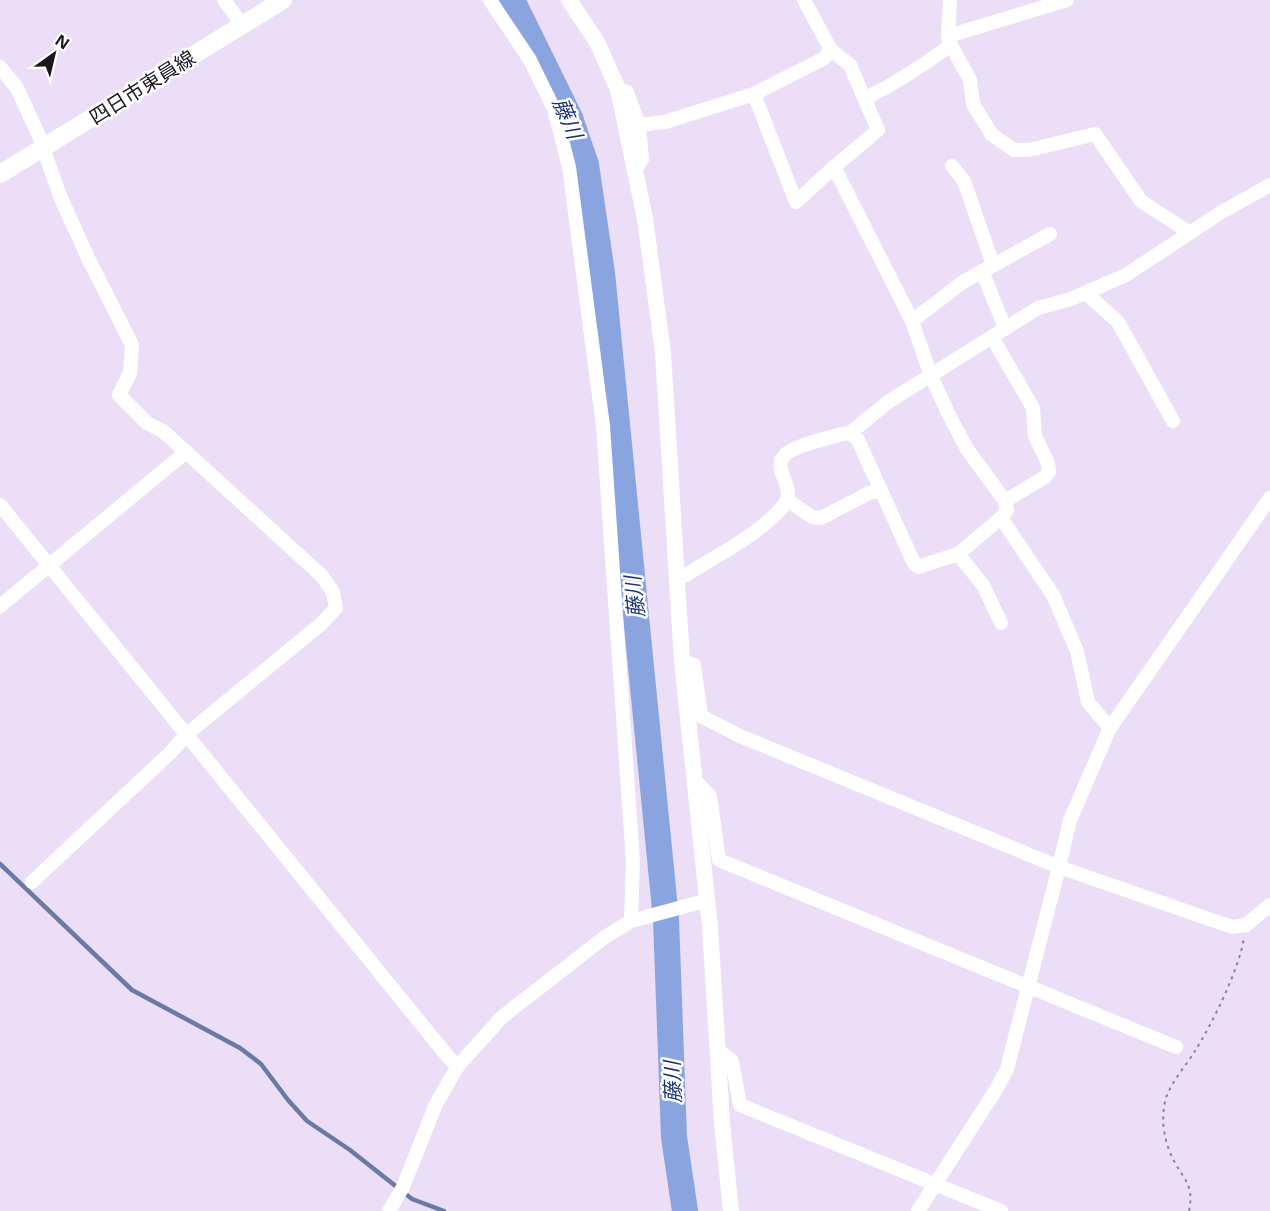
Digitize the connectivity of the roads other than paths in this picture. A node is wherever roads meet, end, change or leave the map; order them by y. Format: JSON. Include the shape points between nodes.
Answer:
{"nodes":[{"id":1,"x":224,"y":0,"type":"edge"},
{"id":2,"x":283,"y":0,"type":"edge"},
{"id":3,"x":490,"y":0,"type":"edge"},
{"id":4,"x":569,"y":0,"type":"edge"},
{"id":5,"x":804,"y":0,"type":"edge"},
{"id":6,"x":950,"y":0,"type":"edge"},
{"id":7,"x":1067,"y":0,"type":"edge"},
{"id":8,"x":242,"y":25,"type":"junction"},
{"id":9,"x":949,"y":41,"type":"junction"},
{"id":10,"x":831,"y":50,"type":"junction"},
{"id":11,"x":0,"y":67,"type":"edge"},
{"id":12,"x":618,"y":89,"type":"junction"},
{"id":13,"x":754,"y":94,"type":"junction"},
{"id":14,"x":866,"y":98,"type":"junction"},
{"id":15,"x":639,"y":124,"type":"junction"},
{"id":16,"x":44,"y":148,"type":"junction"},
{"id":17,"x":952,"y":166,"type":"dead end"},
{"id":18,"x":834,"y":167,"type":"junction"},
{"id":19,"x":634,"y":172,"type":"junction"},
{"id":20,"x":0,"y":174,"type":"edge"},
{"id":21,"x":1270,"y":185,"type":"edge"},
{"id":22,"x":1190,"y":233,"type":"junction"},
{"id":23,"x":1050,"y":234,"type":"dead end"},
{"id":24,"x":988,"y":268,"type":"junction"},
{"id":25,"x":1086,"y":293,"type":"junction"},
{"id":26,"x":912,"y":321,"type":"junction"},
{"id":27,"x":1005,"y":328,"type":"junction"},
{"id":28,"x":992,"y":337,"type":"junction"},
{"id":29,"x":931,"y":376,"type":"junction"},
{"id":30,"x":1173,"y":421,"type":"dead end"},
{"id":31,"x":850,"y":433,"type":"junction"},
{"id":32,"x":186,"y":452,"type":"junction"},
{"id":33,"x":880,"y":490,"type":"junction"},
{"id":34,"x":1270,"y":498,"type":"edge"},
{"id":35,"x":787,"y":500,"type":"junction"},
{"id":36,"x":1005,"y":501,"type":"junction"},
{"id":37,"x":0,"y":505,"type":"edge"},
{"id":38,"x":1001,"y":518,"type":"junction"},
{"id":39,"x":958,"y":554,"type":"junction"},
{"id":40,"x":49,"y":564,"type":"junction"},
{"id":41,"x":677,"y":577,"type":"junction"},
{"id":42,"x":0,"y":606,"type":"edge"},
{"id":43,"x":1001,"y":622,"type":"dead end"},
{"id":44,"x":682,"y":661,"type":"junction"},
{"id":45,"x":1110,"y":728,"type":"junction"},
{"id":46,"x":187,"y":734,"type":"junction"},
{"id":47,"x":694,"y":779,"type":"junction"},
{"id":48,"x":1059,"y":867,"type":"junction"},
{"id":49,"x":32,"y":882,"type":"dead end"},
{"id":50,"x":702,"y":903,"type":"junction"},
{"id":51,"x":1270,"y":905,"type":"edge"},
{"id":52,"x":636,"y":919,"type":"junction"},
{"id":53,"x":1029,"y":986,"type":"junction"},
{"id":54,"x":1176,"y":1047,"type":"dead end"},
{"id":55,"x":718,"y":1050,"type":"junction"},
{"id":56,"x":458,"y":1066,"type":"junction"},
{"id":57,"x":936,"y":1184,"type":"junction"},
{"id":58,"x":389,"y":1211,"type":"edge"},
{"id":59,"x":731,"y":1211,"type":"edge"},
{"id":60,"x":918,"y":1211,"type":"edge"},
{"id":61,"x":1001,"y":1211,"type":"edge"}],
"edges":[{"from":1,"to":8,"type":"street"},
{"from":2,"to":8,"type":"main road","name":"四日市東員線"},
{"from":3,"to":52,"type":"street","via":[[530,60],[554,109],[569,167],[603,426]]},
{"from":4,"to":12,"type":"street","via":[[597,42]]},
{"from":5,"to":10,"type":"street"},
{"from":6,"to":9,"type":"street"},
{"from":7,"to":9,"type":"street"},
{"from":8,"to":16,"type":"main road","name":"四日市東員線"},
{"from":9,"to":14,"type":"street","via":[[888,87]]},
{"from":9,"to":22,"type":"street","via":[[970,80],[973,104],[992,135],[1014,150],[1029,150],[1095,134],[1141,201]]},
{"from":10,"to":13,"type":"street","via":[[823,59]]},
{"from":10,"to":14,"type":"street","via":[[850,65]]},
{"from":11,"to":16,"type":"street","via":[[17,88]]},
{"from":12,"to":15,"type":"street","via":[[627,92]]},
{"from":12,"to":19,"type":"street"},
{"from":13,"to":15,"type":"street","via":[[664,122]]},
{"from":13,"to":18,"type":"street","via":[[796,202]]},
{"from":14,"to":18,"type":"street","via":[[878,130]]},
{"from":15,"to":19,"type":"street","via":[[642,159]]},
{"from":16,"to":20,"type":"main road","name":"四日市東員線"},
{"from":16,"to":32,"type":"street","via":[[83,248],[132,345],[130,373],[119,395],[147,423],[163,431]]},
{"from":17,"to":24,"type":"street","via":[[964,181]]},
{"from":18,"to":26,"type":"street"},
{"from":19,"to":41,"type":"street","via":[[645,219],[663,353]]},
{"from":21,"to":22,"type":"street"},
{"from":22,"to":25,"type":"street","via":[[1126,275]]},
{"from":23,"to":24,"type":"street"},
{"from":24,"to":26,"type":"street"},
{"from":24,"to":27,"type":"street"},
{"from":25,"to":27,"type":"street","via":[[1038,308]]},
{"from":25,"to":30,"type":"street","via":[[1118,322]]},
{"from":26,"to":29,"type":"street"},
{"from":27,"to":28,"type":"street"},
{"from":28,"to":29,"type":"street"},
{"from":28,"to":36,"type":"street","via":[[1033,408],[1035,436],[1049,472]]},
{"from":29,"to":31,"type":"street","via":[[888,402]]},
{"from":29,"to":36,"type":"street","via":[[967,449]]},
{"from":31,"to":33,"type":"street","via":[[858,440]]},
{"from":31,"to":35,"type":"street","via":[[783,456],[780,464],[789,493]]},
{"from":32,"to":40,"type":"street"},
{"from":32,"to":46,"type":"street","via":[[321,576],[333,592],[336,608]]},
{"from":33,"to":35,"type":"street","via":[[820,518]]},
{"from":33,"to":39,"type":"street","via":[[918,567]]},
{"from":34,"to":45,"type":"street"},
{"from":35,"to":41,"type":"street","via":[[761,528]]},
{"from":36,"to":38,"type":"street","via":[[1007,510]]},
{"from":37,"to":40,"type":"street"},
{"from":38,"to":39,"type":"street"},
{"from":38,"to":45,"type":"street","via":[[1053,595],[1077,651],[1088,702]]},
{"from":39,"to":43,"type":"street","via":[[982,585]]},
{"from":40,"to":42,"type":"street"},
{"from":40,"to":46,"type":"street"},
{"from":41,"to":44,"type":"street"},
{"from":44,"to":47,"type":"street"},
{"from":44,"to":48,"type":"street","via":[[694,665],[701,717]]},
{"from":45,"to":48,"type":"street","via":[[1070,820]]},
{"from":46,"to":49,"type":"street"},
{"from":46,"to":56,"type":"street"},
{"from":47,"to":50,"type":"street"},
{"from":47,"to":53,"type":"street","via":[[710,796],[719,860]]},
{"from":48,"to":51,"type":"street","via":[[1232,927],[1246,925]]},
{"from":48,"to":53,"type":"street"},
{"from":50,"to":52,"type":"street"},
{"from":50,"to":55,"type":"street"},
{"from":52,"to":56,"type":"street","via":[[605,937],[502,1017]]},
{"from":53,"to":54,"type":"street"},
{"from":53,"to":57,"type":"street","via":[[1006,1069]]},
{"from":55,"to":57,"type":"street","via":[[732,1061],[740,1105]]},
{"from":55,"to":59,"type":"street"},
{"from":56,"to":58,"type":"street","via":[[436,1104]]},
{"from":57,"to":60,"type":"street"},
{"from":57,"to":61,"type":"street"}]}
